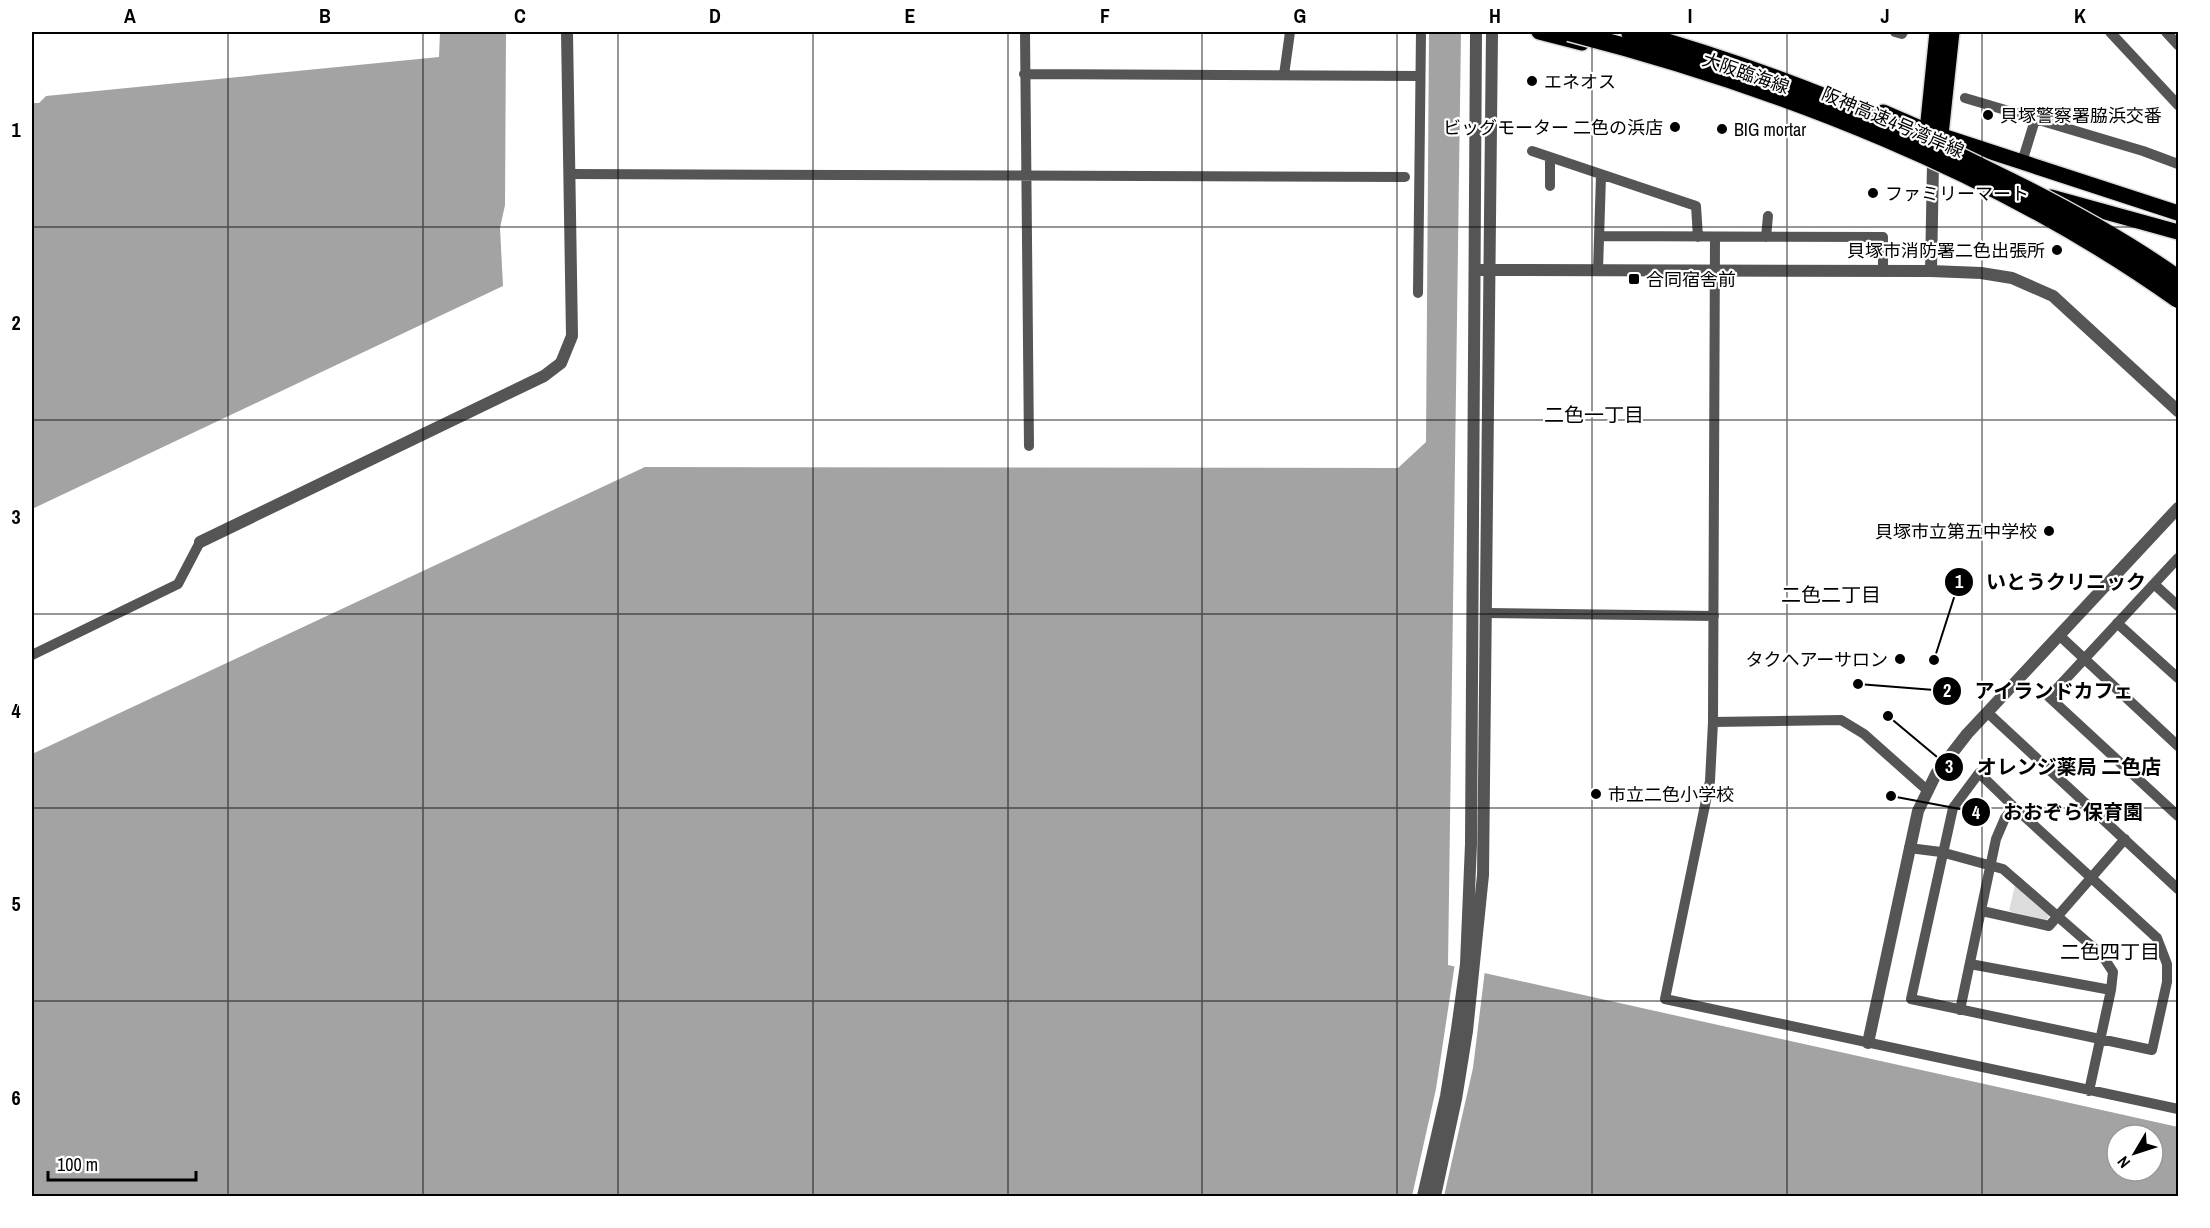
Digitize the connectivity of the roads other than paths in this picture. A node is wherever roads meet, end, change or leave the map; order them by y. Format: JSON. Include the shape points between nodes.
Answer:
{"nodes":[{"id":1,"x":567,"y":32,"type":"edge"},
{"id":2,"x":1024,"y":32,"type":"edge"},
{"id":3,"x":1290,"y":32,"type":"edge"},
{"id":4,"x":1421,"y":32,"type":"edge"},
{"id":5,"x":1476,"y":32,"type":"edge"},
{"id":6,"x":1492,"y":32,"type":"edge"},
{"id":7,"x":1539,"y":32,"type":"edge"},
{"id":8,"x":1569,"y":32,"type":"edge"},
{"id":9,"x":1630,"y":32,"type":"edge"},
{"id":10,"x":1657,"y":32,"type":"edge"},
{"id":11,"x":1895,"y":32,"type":"edge"},
{"id":12,"x":1903,"y":32,"type":"edge"},
{"id":13,"x":1937,"y":32,"type":"edge"},
{"id":14,"x":1952,"y":32,"type":"edge"},
{"id":15,"x":2110,"y":32,"type":"edge"},
{"id":16,"x":2166,"y":32,"type":"edge"},
{"id":17,"x":2178,"y":45,"type":"edge"},
{"id":18,"x":1024,"y":74,"type":"junction"},
{"id":19,"x":1284,"y":75,"type":"junction"},
{"id":20,"x":1420,"y":76,"type":"junction"},
{"id":21,"x":1965,"y":98,"type":"dead end"},
{"id":22,"x":2178,"y":105,"type":"edge"},
{"id":23,"x":2035,"y":120,"type":"junction"},
{"id":24,"x":1927,"y":131,"type":"junction"},
{"id":25,"x":1943,"y":136,"type":"junction"},
{"id":26,"x":1532,"y":151,"type":"dead end"},
{"id":27,"x":1550,"y":158,"type":"junction"},
{"id":28,"x":2022,"y":162,"type":"junction"},
{"id":29,"x":1933,"y":164,"type":"junction"},
{"id":30,"x":2178,"y":164,"type":"edge"},
{"id":31,"x":570,"y":174,"type":"junction"},
{"id":32,"x":1024,"y":176,"type":"junction"},
{"id":33,"x":1600,"y":176,"type":"junction"},
{"id":34,"x":1405,"y":177,"type":"dead end"},
{"id":35,"x":1550,"y":186,"type":"dead end"},
{"id":36,"x":2178,"y":213,"type":"edge"},
{"id":37,"x":1768,"y":216,"type":"dead end"},
{"id":38,"x":2178,"y":232,"type":"edge"},
{"id":39,"x":1599,"y":236,"type":"junction"},
{"id":40,"x":1698,"y":237,"type":"junction"},
{"id":41,"x":1715,"y":237,"type":"junction"},
{"id":42,"x":1766,"y":237,"type":"junction"},
{"id":43,"x":1473,"y":270,"type":"junction"},
{"id":44,"x":1488,"y":270,"type":"junction"},
{"id":45,"x":1598,"y":270,"type":"junction"},
{"id":46,"x":1717,"y":271,"type":"junction"},
{"id":47,"x":1931,"y":271,"type":"junction"},
{"id":48,"x":1882,"y":272,"type":"junction"},
{"id":49,"x":2178,"y":279,"type":"edge"},
{"id":50,"x":1418,"y":293,"type":"dead end"},
{"id":51,"x":2178,"y":299,"type":"edge"},
{"id":52,"x":2178,"y":411,"type":"edge"},
{"id":53,"x":1029,"y":446,"type":"dead end"},
{"id":54,"x":2178,"y":508,"type":"edge"},
{"id":55,"x":200,"y":542,"type":"joint"},
{"id":56,"x":2178,"y":558,"type":"edge"},
{"id":57,"x":2154,"y":584,"type":"junction"},
{"id":58,"x":2178,"y":606,"type":"edge"},
{"id":59,"x":1487,"y":613,"type":"junction"},
{"id":60,"x":1714,"y":616,"type":"junction"},
{"id":61,"x":2117,"y":623,"type":"junction"},
{"id":62,"x":2060,"y":636,"type":"junction"},
{"id":63,"x":32,"y":655,"type":"edge"},
{"id":64,"x":2084,"y":659,"type":"junction"},
{"id":65,"x":2178,"y":678,"type":"edge"},
{"id":66,"x":1988,"y":713,"type":"junction"},
{"id":67,"x":1713,"y":722,"type":"junction"},
{"id":68,"x":2178,"y":746,"type":"edge"},
{"id":69,"x":1927,"y":790,"type":"junction"},
{"id":70,"x":2014,"y":807,"type":"junction"},
{"id":71,"x":2178,"y":816,"type":"edge"},
{"id":72,"x":2125,"y":839,"type":"junction"},
{"id":73,"x":1909,"y":848,"type":"junction"},
{"id":74,"x":1941,"y":852,"type":"junction"},
{"id":75,"x":1991,"y":864,"type":"junction"},
{"id":76,"x":2092,"y":878,"type":"junction"},
{"id":77,"x":2178,"y":890,"type":"edge"},
{"id":78,"x":1982,"y":911,"type":"junction"},
{"id":79,"x":2058,"y":915,"type":"junction"},
{"id":80,"x":1970,"y":964,"type":"junction"},
{"id":81,"x":1470,"y":965,"type":"junction"},
{"id":82,"x":2112,"y":990,"type":"junction"},
{"id":83,"x":1960,"y":1010,"type":"junction"},
{"id":84,"x":2100,"y":1040,"type":"junction"},
{"id":85,"x":1868,"y":1043,"type":"junction"},
{"id":86,"x":2089,"y":1091,"type":"junction"},
{"id":87,"x":2178,"y":1109,"type":"edge"},
{"id":88,"x":1422,"y":1197,"type":"edge"},
{"id":89,"x":1434,"y":1197,"type":"edge"}],
"edges":[{"from":1,"to":31,"type":"street"},
{"from":2,"to":18,"type":"street"},
{"from":3,"to":19,"type":"street"},
{"from":4,"to":20,"type":"street"},
{"from":5,"to":43,"type":"street"},
{"from":6,"to":44,"type":"street"},
{"from":7,"to":29,"type":"main road","name":"大阪臨海線","via":[[1742,91]]},
{"from":8,"to":51,"type":"highway","name":"阪神高速4号湾岸線","bridge":true,"via":[[1774,95],[1941,164],[2080,236]]},
{"from":9,"to":49,"type":"highway","name":"阪神高速4号湾岸線","bridge":true,"via":[[1779,80],[1898,128],[2078,217]]},
{"from":10,"to":24,"type":"main road","name":"大阪臨海線","via":[[1758,64]]},
{"from":11,"to":12,"type":"street"},
{"from":13,"to":24,"type":"main road"},
{"from":14,"to":25,"type":"main road"},
{"from":15,"to":22,"type":"street"},
{"from":16,"to":17,"type":"street"},
{"from":18,"to":19,"type":"street"},
{"from":18,"to":32,"type":"street"},
{"from":19,"to":20,"type":"street"},
{"from":20,"to":50,"type":"street"},
{"from":21,"to":23,"type":"street"},
{"from":23,"to":28,"type":"street"},
{"from":23,"to":30,"type":"street"},
{"from":24,"to":25,"type":"main road","name":"大阪臨海線"},
{"from":24,"to":29,"type":"main road"},
{"from":25,"to":28,"type":"main road","name":"大阪臨海線"},
{"from":25,"to":29,"type":"main road"},
{"from":26,"to":27,"type":"street"},
{"from":27,"to":33,"type":"street"},
{"from":27,"to":35,"type":"street"},
{"from":28,"to":36,"type":"main road","name":"大阪臨海線"},
{"from":29,"to":38,"type":"main road","name":"大阪臨海線"},
{"from":29,"to":47,"type":"street"},
{"from":31,"to":32,"type":"street"},
{"from":31,"to":55,"type":"street","via":[[572,336],[561,363],[543,376]]},
{"from":32,"to":34,"type":"street"},
{"from":32,"to":53,"type":"street"},
{"from":33,"to":39,"type":"street"},
{"from":33,"to":40,"type":"street","via":[[1696,206]]},
{"from":37,"to":42,"type":"street"},
{"from":39,"to":40,"type":"street"},
{"from":39,"to":45,"type":"street"},
{"from":40,"to":41,"type":"street"},
{"from":41,"to":42,"type":"street"},
{"from":41,"to":46,"type":"street"},
{"from":42,"to":48,"type":"street","via":[[1883,237]]},
{"from":43,"to":44,"type":"street"},
{"from":43,"to":81,"type":"street"},
{"from":44,"to":45,"type":"street"},
{"from":44,"to":59,"type":"street"},
{"from":45,"to":46,"type":"street"},
{"from":46,"to":48,"type":"street"},
{"from":46,"to":60,"type":"street"},
{"from":47,"to":48,"type":"street"},
{"from":47,"to":52,"type":"street","via":[[2012,278],[2053,296]]},
{"from":54,"to":62,"type":"street"},
{"from":55,"to":63,"type":"street","via":[[178,584]]},
{"from":56,"to":57,"type":"street"},
{"from":57,"to":58,"type":"street"},
{"from":57,"to":61,"type":"street"},
{"from":59,"to":60,"type":"street"},
{"from":59,"to":81,"type":"street","via":[[1483,875]]},
{"from":60,"to":67,"type":"street"},
{"from":61,"to":64,"type":"street"},
{"from":61,"to":65,"type":"street"},
{"from":62,"to":64,"type":"street"},
{"from":62,"to":66,"type":"street"},
{"from":64,"to":68,"type":"street"},
{"from":64,"to":71,"type":"street","via":[[2049,698]]},
{"from":66,"to":69,"type":"street","via":[[1935,774]]},
{"from":66,"to":72,"type":"street"},
{"from":67,"to":69,"type":"street","via":[[1841,720],[1864,734]]},
{"from":67,"to":85,"type":"street","via":[[1710,780],[1665,999]]},
{"from":69,"to":73,"type":"street"},
{"from":70,"to":74,"type":"street","via":[[1978,773],[1953,808]]},
{"from":70,"to":75,"type":"street","via":[[1996,839]]},
{"from":70,"to":76,"type":"street"},
{"from":72,"to":76,"type":"street"},
{"from":72,"to":77,"type":"street"},
{"from":73,"to":74,"type":"street"},
{"from":73,"to":85,"type":"street"},
{"from":74,"to":75,"type":"street"},
{"from":74,"to":83,"type":"street","via":[[1911,999]]},
{"from":75,"to":78,"type":"street"},
{"from":75,"to":79,"type":"street","via":[[2003,869]]},
{"from":76,"to":79,"type":"street"},
{"from":76,"to":84,"type":"street","via":[[2157,938],[2167,964],[2168,982],[2152,1050]]},
{"from":78,"to":79,"type":"street","via":[[2049,926]]},
{"from":78,"to":80,"type":"street"},
{"from":79,"to":82,"type":"street","via":[[2102,955],[2113,972]]},
{"from":80,"to":82,"type":"street"},
{"from":80,"to":83,"type":"street"},
{"from":81,"to":88,"type":"street","via":[[1446,1096]]},
{"from":81,"to":89,"type":"street","via":[[1456,1099]]},
{"from":82,"to":84,"type":"street"},
{"from":83,"to":84,"type":"street"},
{"from":84,"to":86,"type":"street"},
{"from":85,"to":86,"type":"street"},
{"from":86,"to":87,"type":"street"}]}
